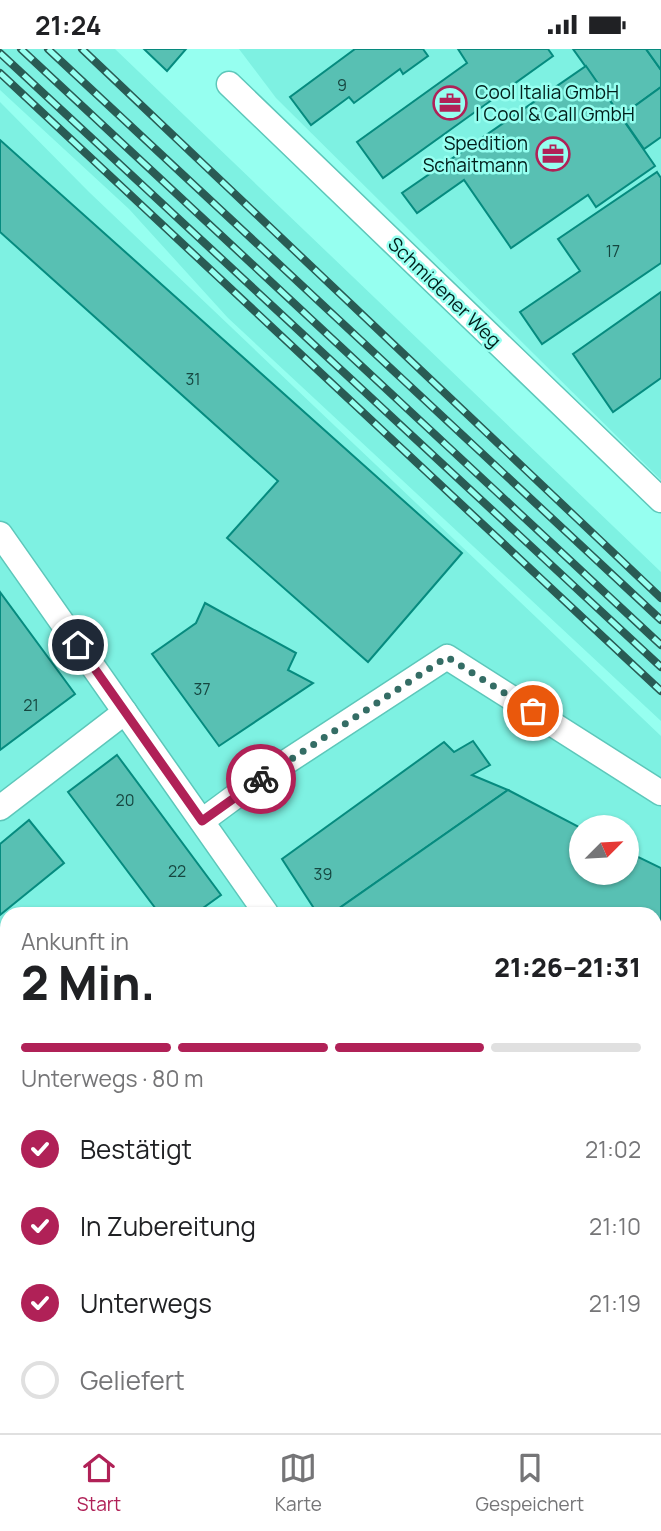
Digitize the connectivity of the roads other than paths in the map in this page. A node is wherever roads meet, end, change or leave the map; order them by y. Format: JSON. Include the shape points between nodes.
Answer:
{"nodes":[{"id":1,"x":229,"y":84,"type":"dead end"},
{"id":2,"x":661,"y":500,"type":"edge"},
{"id":3,"x":0,"y":534,"type":"edge"},
{"id":4,"x":125,"y":712,"type":"junction"},
{"id":5,"x":661,"y":793,"type":"edge"},
{"id":6,"x":0,"y":808,"type":"edge"},
{"id":7,"x":202,"y":821,"type":"junction"},
{"id":8,"x":262,"y":907,"type":"edge"}],
"edges":[{"from":1,"to":2,"type":"street","name":"Schmidener Weg"},
{"from":3,"to":4,"type":"street"},
{"from":4,"to":6,"type":"street"},
{"from":4,"to":7,"type":"street"},
{"from":5,"to":7,"type":"street","via":[[447,657]]},
{"from":7,"to":8,"type":"street"}]}
